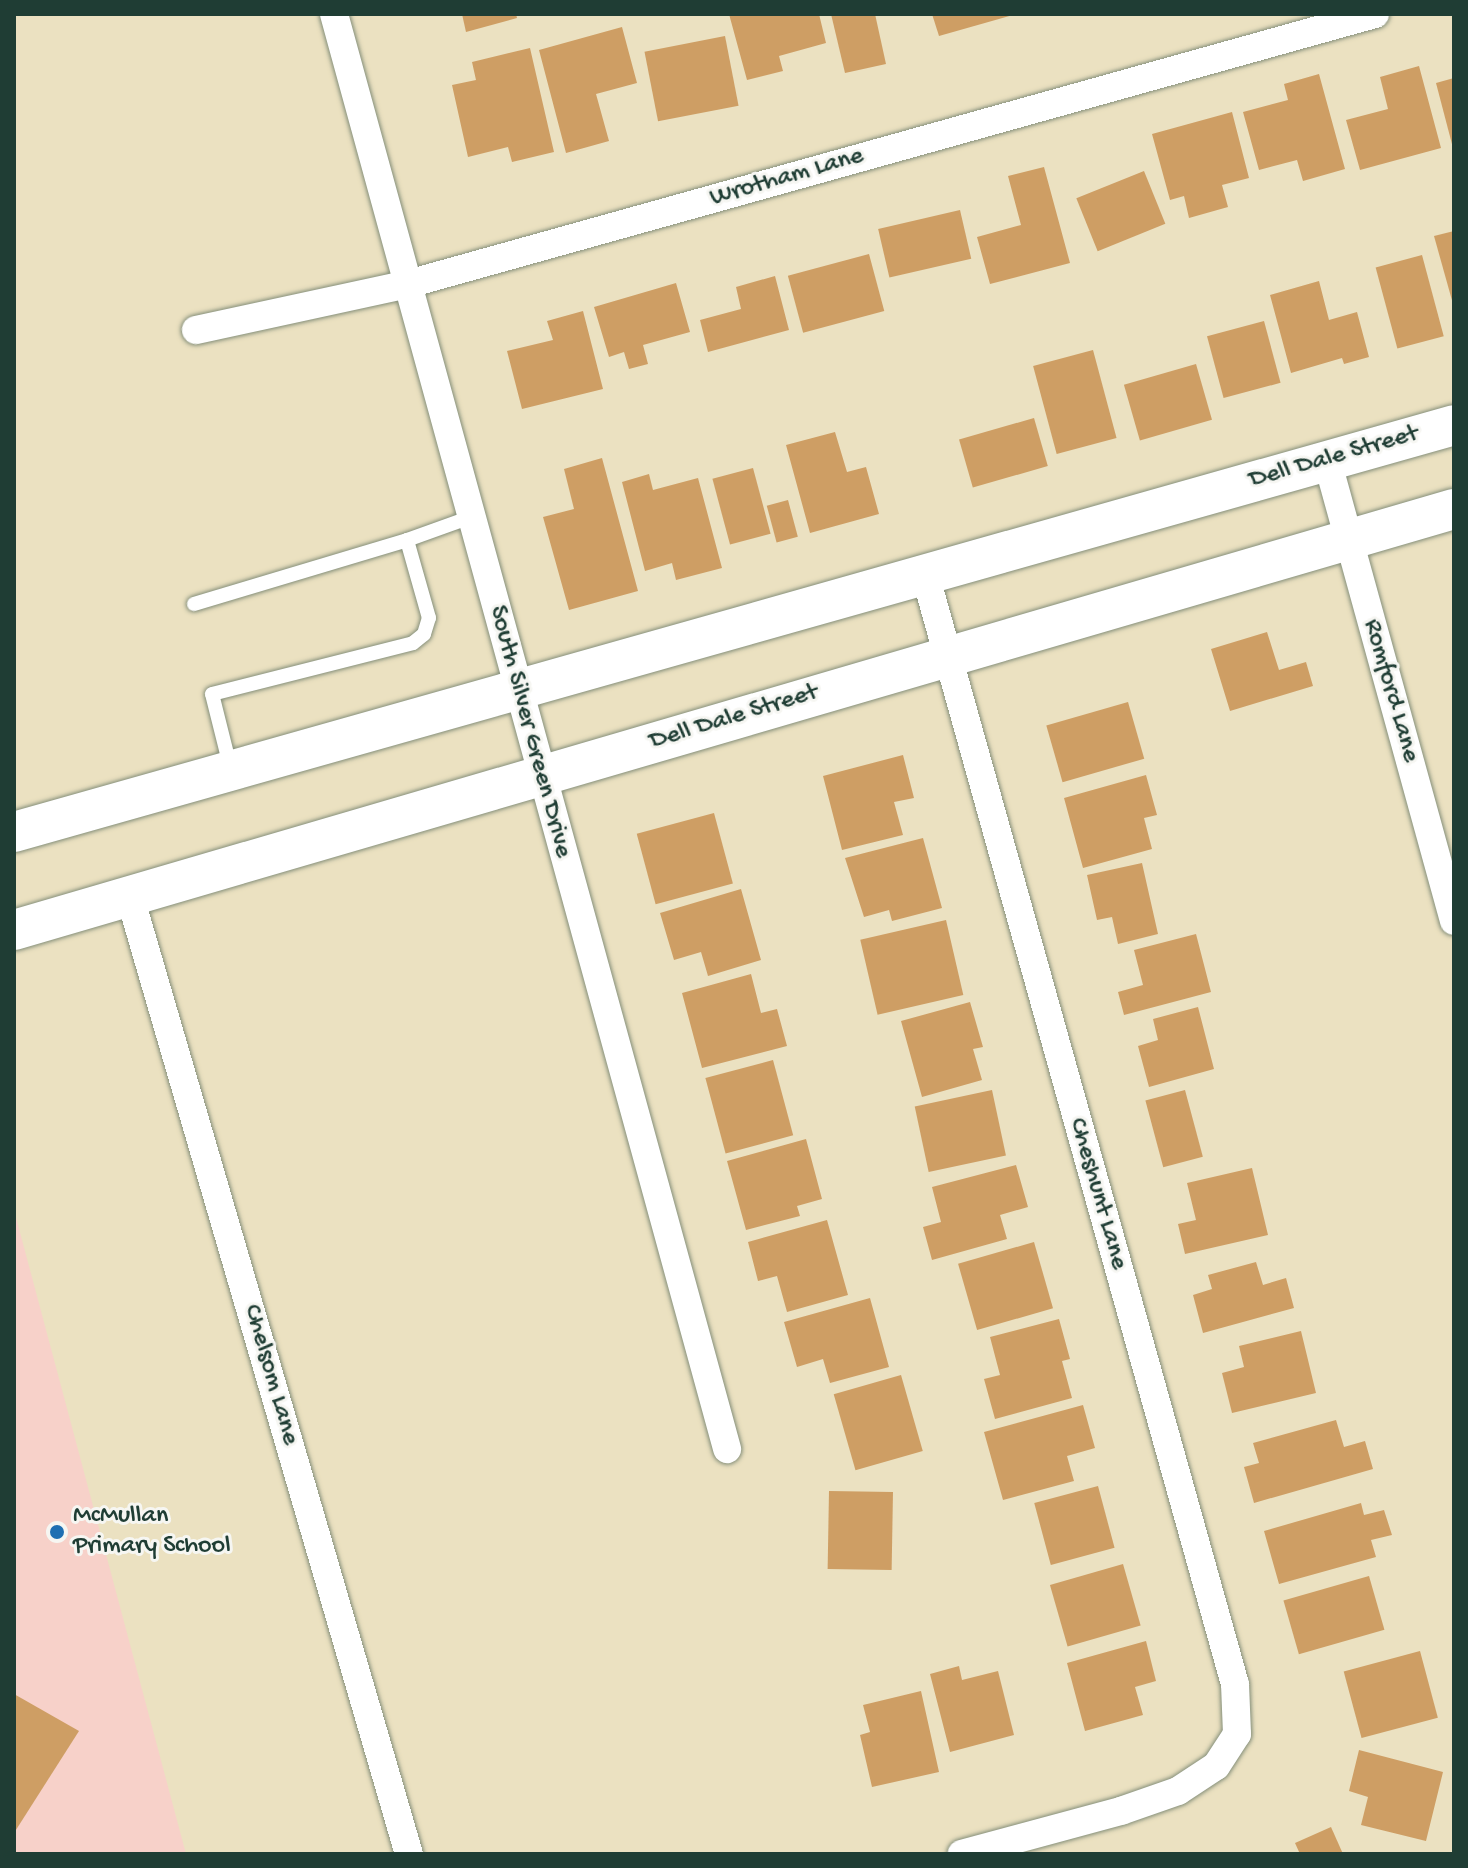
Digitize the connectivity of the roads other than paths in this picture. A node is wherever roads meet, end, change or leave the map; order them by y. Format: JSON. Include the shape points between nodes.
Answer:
{"nodes":[{"id":1,"x":334,"y":14,"type":"edge"},
{"id":2,"x":1375,"y":14,"type":"edge"},
{"id":3,"x":408,"y":284,"type":"junction"},
{"id":4,"x":196,"y":330,"type":"dead end"},
{"id":5,"x":1454,"y":425,"type":"edge"},
{"id":6,"x":1327,"y":460,"type":"junction"},
{"id":7,"x":1454,"y":509,"type":"edge"},
{"id":8,"x":471,"y":517,"type":"junction"},
{"id":9,"x":407,"y":540,"type":"junction"},
{"id":10,"x":1347,"y":540,"type":"junction"},
{"id":11,"x":925,"y":574,"type":"junction"},
{"id":12,"x":194,"y":604,"type":"dead end"},
{"id":13,"x":945,"y":655,"type":"junction"},
{"id":14,"x":518,"y":689,"type":"junction"},
{"id":15,"x":231,"y":770,"type":"junction"},
{"id":16,"x":541,"y":776,"type":"junction"},
{"id":17,"x":14,"y":832,"type":"edge"},
{"id":18,"x":130,"y":897,"type":"junction"},
{"id":19,"x":1454,"y":921,"type":"edge"},
{"id":20,"x":14,"y":930,"type":"edge"},
{"id":21,"x":727,"y":1449,"type":"dead end"},
{"id":22,"x":409,"y":1854,"type":"edge"},
{"id":23,"x":962,"y":1854,"type":"edge"}],
"edges":[{"from":1,"to":3,"type":"street","name":"South Silver Green Drive"},
{"from":2,"to":3,"type":"street","name":"Wrotham Lane"},
{"from":3,"to":4,"type":"street","name":"Wrotham Lane"},
{"from":3,"to":8,"type":"street","name":"South Silver Green Drive"},
{"from":5,"to":6,"type":"main road","name":"Dell Dale Street"},
{"from":6,"to":10,"type":"street","name":"Romford Lane"},
{"from":6,"to":11,"type":"main road","name":"Dell Dale Street"},
{"from":7,"to":10,"type":"main road","name":"Dell Dale Street"},
{"from":8,"to":9,"type":"lane"},
{"from":8,"to":14,"type":"street","name":"South Silver Green Drive"},
{"from":9,"to":12,"type":"lane"},
{"from":9,"to":15,"type":"lane","via":[[429,618],[424,634],[413,643],[212,694]]},
{"from":10,"to":13,"type":"main road","name":"Dell Dale Street"},
{"from":10,"to":19,"type":"street","name":"Romford Lane"},
{"from":11,"to":13,"type":"street","name":"Cheshunt Lane"},
{"from":11,"to":14,"type":"main road","name":"Dell Dale Street"},
{"from":13,"to":16,"type":"main road","name":"Dell Dale Street"},
{"from":13,"to":23,"type":"street","name":"Cheshunt Lane","via":[[1235,1684],[1237,1734],[1216,1766],[1178,1791]]},
{"from":14,"to":15,"type":"main road","name":"Dell Dale Street"},
{"from":14,"to":16,"type":"street","name":"South Silver Green Drive"},
{"from":15,"to":17,"type":"main road","name":"Dell Dale Street"},
{"from":16,"to":18,"type":"main road","name":"Dell Dale Street"},
{"from":16,"to":21,"type":"street","name":"South Silver Green Drive"},
{"from":18,"to":20,"type":"main road","name":"Dell Dale Street"},
{"from":18,"to":22,"type":"street","name":"Chelsom Lane"}]}
